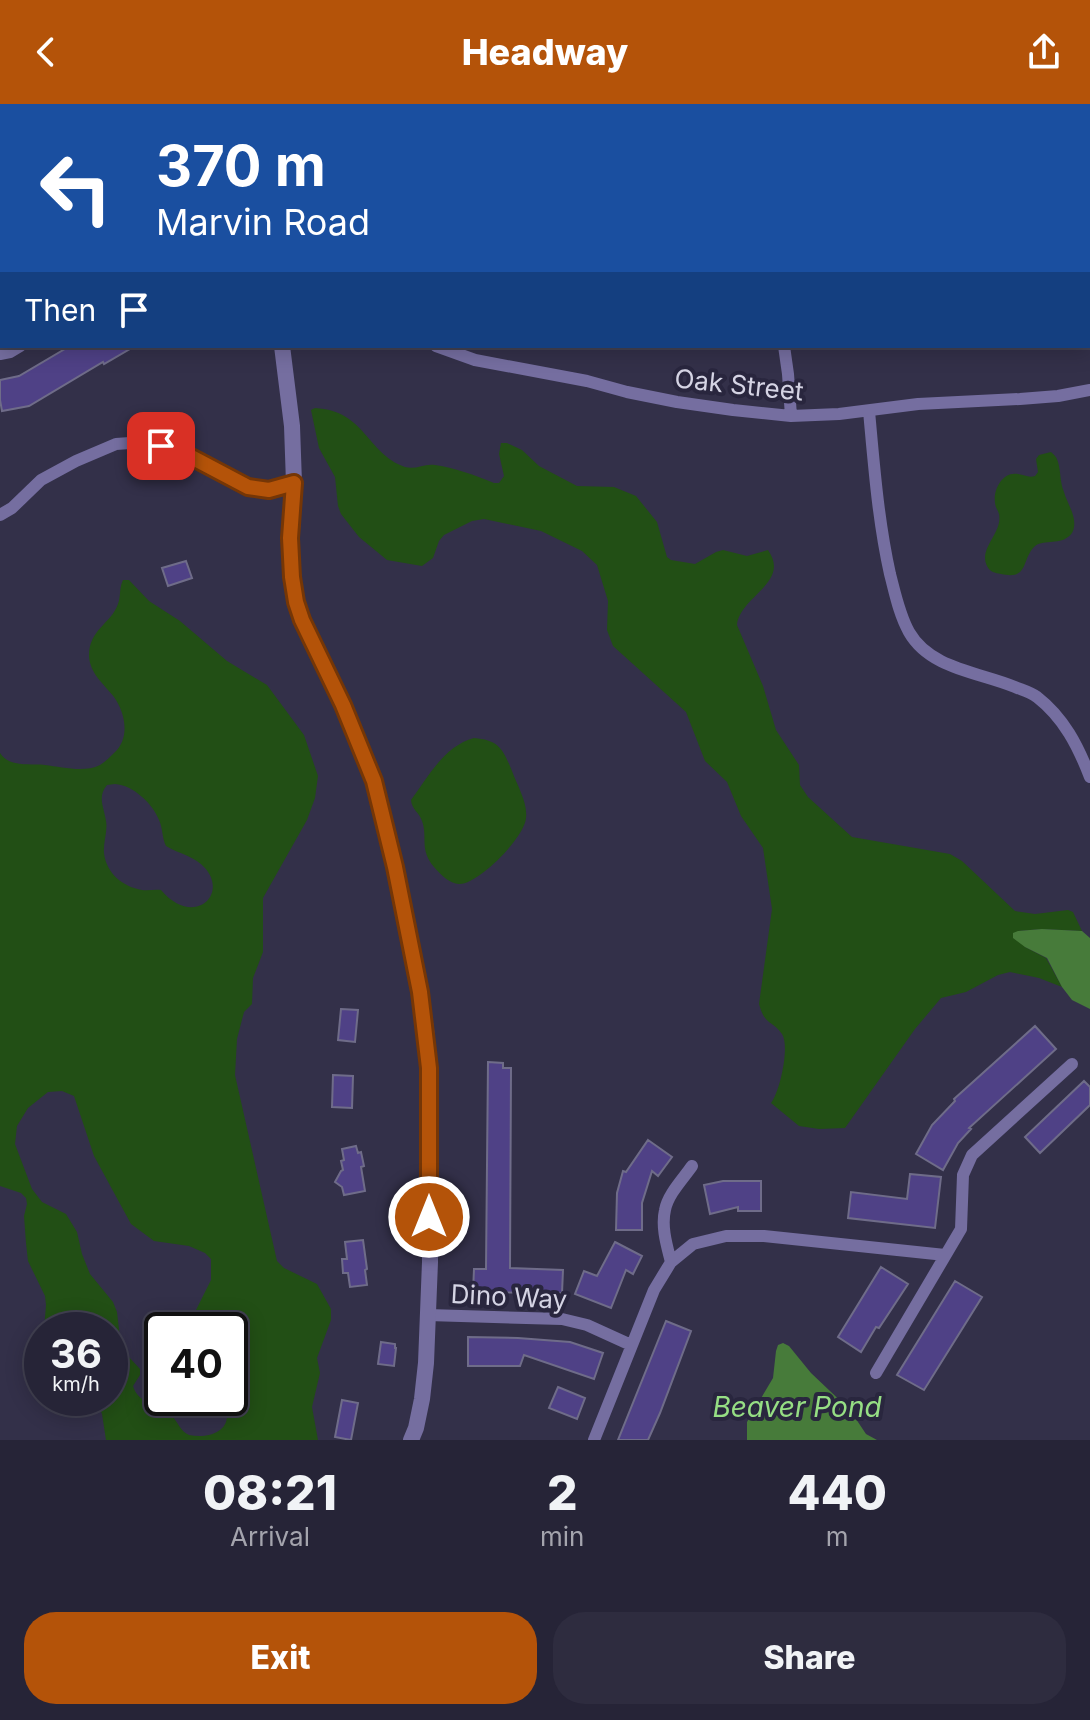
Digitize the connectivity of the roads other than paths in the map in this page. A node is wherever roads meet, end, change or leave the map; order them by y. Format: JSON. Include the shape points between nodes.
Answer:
{"nodes":[{"id":1,"x":282,"y":348,"type":"edge"},
{"id":2,"x":442,"y":348,"type":"edge"},
{"id":3,"x":784,"y":348,"type":"edge"},
{"id":4,"x":1090,"y":390,"type":"edge"},
{"id":5,"x":869,"y":411,"type":"junction"},
{"id":6,"x":791,"y":416,"type":"junction"},
{"id":7,"x":294,"y":483,"type":"junction"},
{"id":8,"x":0,"y":515,"type":"edge"},
{"id":9,"x":1090,"y":777,"type":"edge"},
{"id":10,"x":1072,"y":1064,"type":"dead end"},
{"id":11,"x":692,"y":1166,"type":"dead end"},
{"id":12,"x":945,"y":1255,"type":"junction"},
{"id":13,"x":671,"y":1262,"type":"junction"},
{"id":14,"x":428,"y":1315,"type":"junction"},
{"id":15,"x":631,"y":1345,"type":"junction"},
{"id":16,"x":876,"y":1373,"type":"dead end"},
{"id":17,"x":411,"y":1440,"type":"edge"},
{"id":18,"x":594,"y":1440,"type":"edge"}],
"edges":[{"from":1,"to":7,"type":"street"},
{"from":2,"to":6,"type":"street","name":"Oak Street","via":[[475,360],[665,399]]},
{"from":3,"to":6,"type":"street"},
{"from":4,"to":5,"type":"street","name":"Oak Street"},
{"from":5,"to":6,"type":"street","name":"Oak Street"},
{"from":5,"to":9,"type":"street","via":[[886,552],[910,634],[932,657],[1035,695],[1061,720]]},
{"from":7,"to":8,"type":"street","via":[[269,490],[248,487],[178,450],[144,442],[116,444],[41,480]]},
{"from":7,"to":14,"type":"street","via":[[290,538],[296,602],[374,781],[420,992],[429,1068]]},
{"from":10,"to":12,"type":"street","via":[[972,1155],[963,1175],[961,1229]]},
{"from":11,"to":13,"type":"street","via":[[665,1210]]},
{"from":12,"to":13,"type":"street","via":[[726,1236],[693,1244]]},
{"from":12,"to":16,"type":"street"},
{"from":13,"to":15,"type":"street"},
{"from":14,"to":15,"type":"street","name":"Dino Way","via":[[562,1319]]},
{"from":14,"to":17,"type":"street","via":[[422,1399]]},
{"from":15,"to":18,"type":"street"}]}
